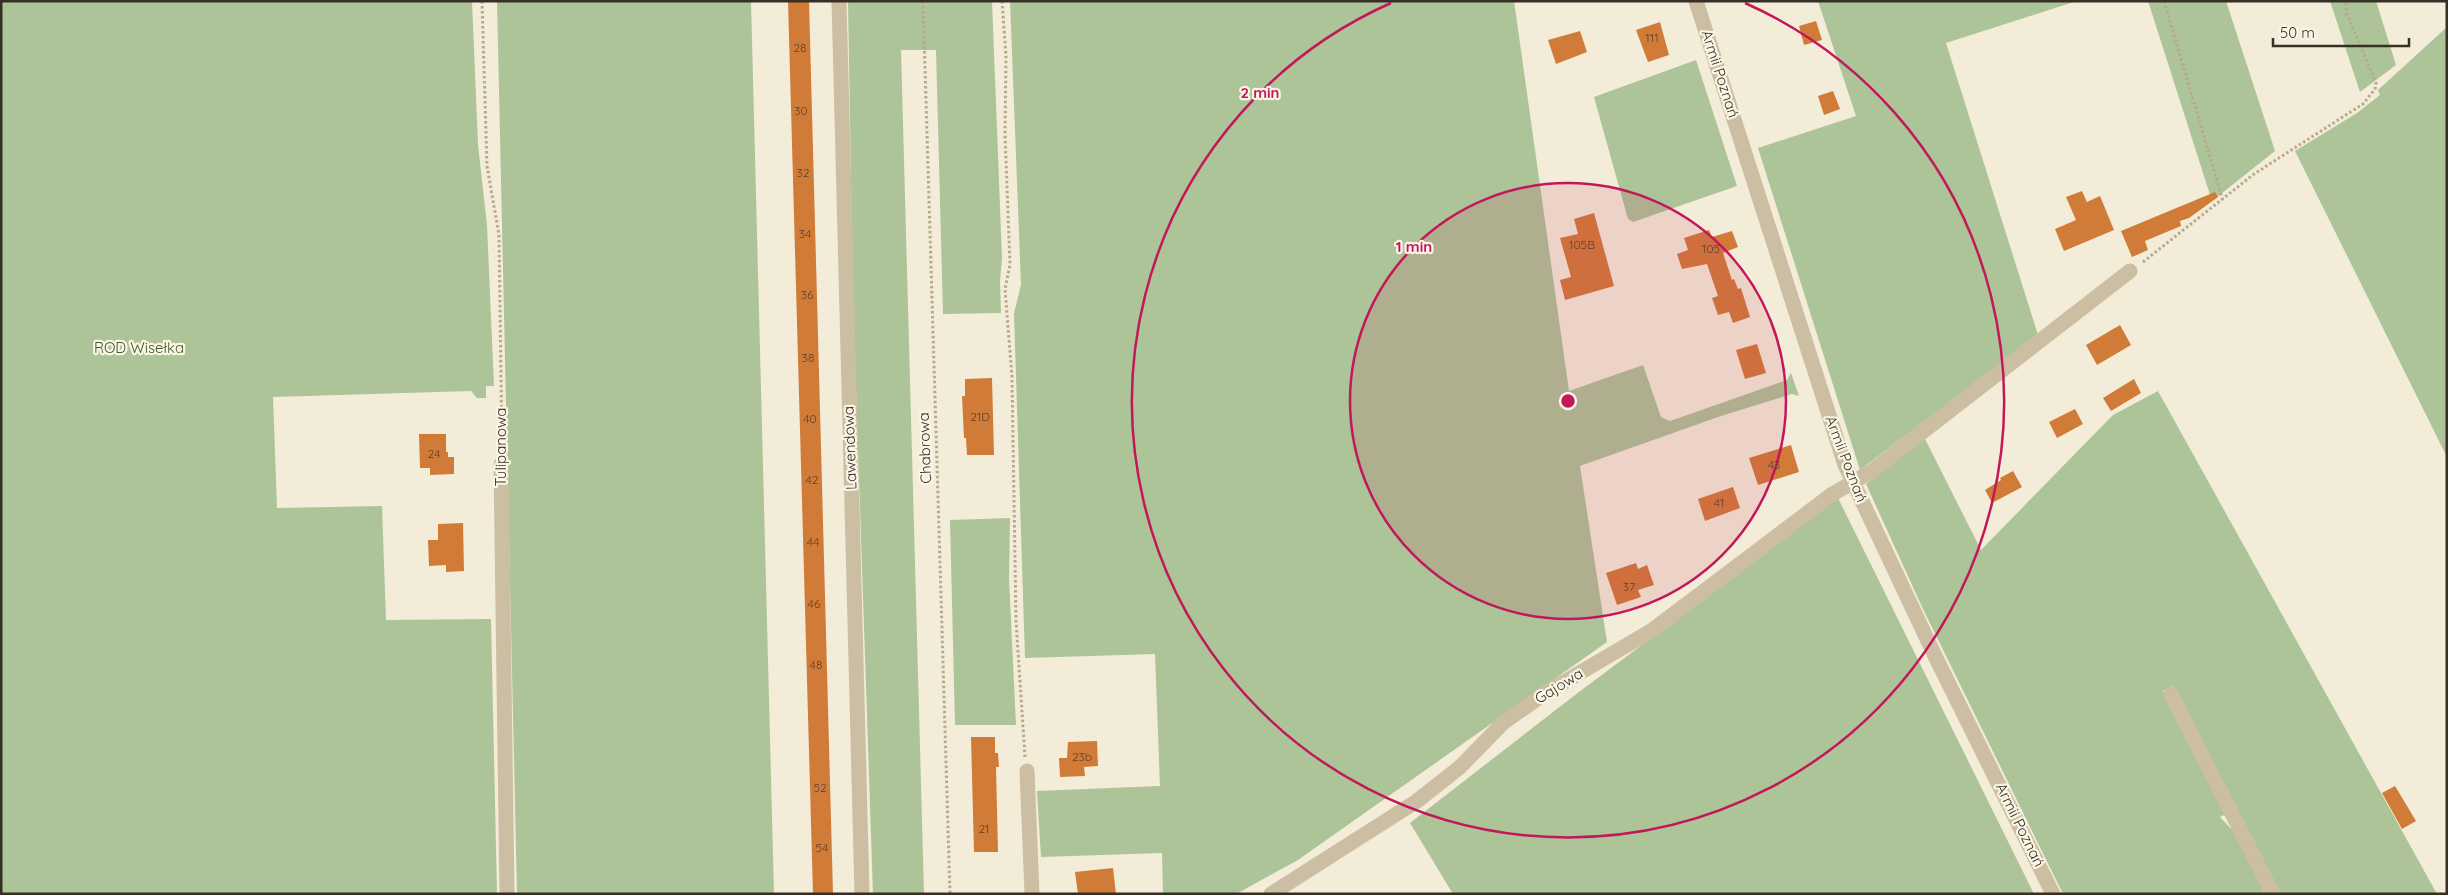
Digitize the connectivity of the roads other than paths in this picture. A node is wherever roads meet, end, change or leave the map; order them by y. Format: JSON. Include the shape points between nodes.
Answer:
{"nodes":[{"id":1,"x":839,"y":1,"type":"edge"},
{"id":2,"x":1696,"y":1,"type":"edge"},
{"id":3,"x":2130,"y":272,"type":"road end"},
{"id":4,"x":500,"y":464,"type":"road end"},
{"id":5,"x":1852,"y":482,"type":"junction"},
{"id":6,"x":2171,"y":694,"type":"dead end"},
{"id":7,"x":1027,"y":771,"type":"road end"},
{"id":8,"x":1274,"y":893,"type":"edge"},
{"id":9,"x":506,"y":894,"type":"edge"},
{"id":10,"x":862,"y":894,"type":"edge"},
{"id":11,"x":1032,"y":894,"type":"edge"},
{"id":12,"x":2053,"y":894,"type":"edge"},
{"id":13,"x":2273,"y":894,"type":"edge"}],
"edges":[{"from":1,"to":10,"type":"street","name":"Lawendowa"},
{"from":2,"to":5,"type":"street","name":"Armii Poznań"},
{"from":3,"to":5,"type":"street","name":"Gajowa","via":[[1872,471]]},
{"from":4,"to":9,"type":"street","name":"Tulipanowa"},
{"from":5,"to":8,"type":"street","name":"Gajowa","via":[[1651,631],[1547,692],[1504,722],[1460,767],[1417,800]]},
{"from":5,"to":12,"type":"street","name":"Armii Poznań"},
{"from":6,"to":13,"type":"street"},
{"from":7,"to":11,"type":"street"}]}
